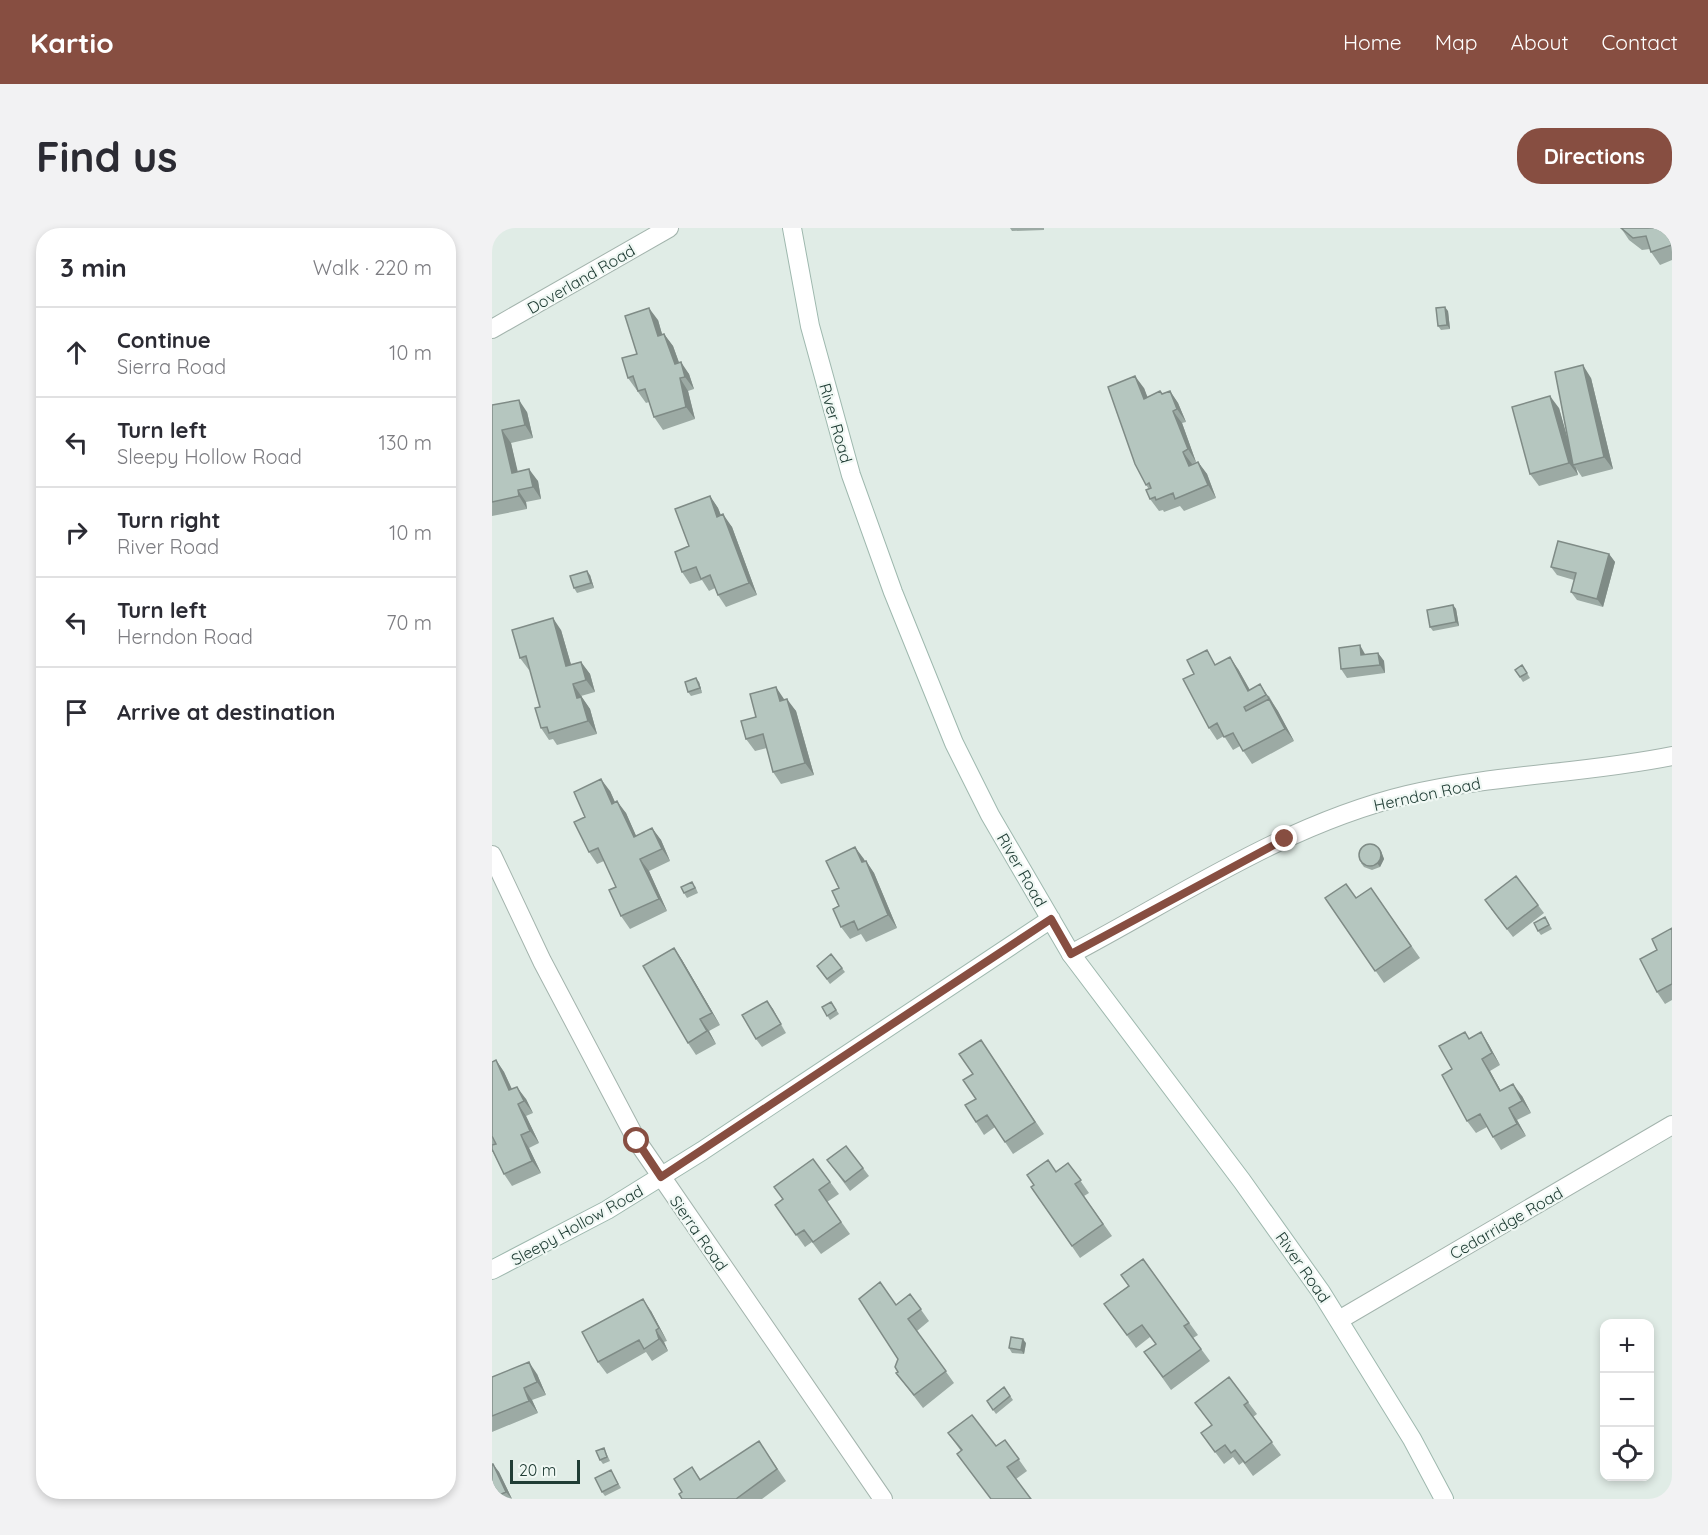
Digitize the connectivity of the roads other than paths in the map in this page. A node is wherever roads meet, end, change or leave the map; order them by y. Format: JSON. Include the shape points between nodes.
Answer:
{"nodes":[{"id":1,"x":669,"y":228,"type":"edge"},
{"id":2,"x":792,"y":228,"type":"edge"},
{"id":3,"x":492,"y":329,"type":"edge"},
{"id":4,"x":1672,"y":756,"type":"edge"},
{"id":5,"x":492,"y":855,"type":"edge"},
{"id":6,"x":1051,"y":919,"type":"junction"},
{"id":7,"x":1071,"y":954,"type":"junction"},
{"id":8,"x":1672,"y":1125,"type":"edge"},
{"id":9,"x":661,"y":1177,"type":"junction"},
{"id":10,"x":492,"y":1270,"type":"edge"},
{"id":11,"x":1339,"y":1320,"type":"junction"},
{"id":12,"x":883,"y":1499,"type":"edge"},
{"id":13,"x":1444,"y":1499,"type":"edge"}],
"edges":[{"from":1,"to":3,"type":"street","name":"Doverland Road"},
{"from":2,"to":6,"type":"street","name":"River Road","via":[[810,326],[831,408],[893,592],[954,743],[990,815]]},
{"from":4,"to":7,"type":"street","name":"Herndon Road","via":[[1505,778],[1407,795],[1352,811],[1285,839]]},
{"from":5,"to":9,"type":"street","name":"Sierra Road","via":[[553,982],[637,1141]]},
{"from":6,"to":7,"type":"street","name":"River Road"},
{"from":6,"to":9,"type":"street","name":"Sleepy Hollow Road"},
{"from":7,"to":11,"type":"street","name":"River Road","via":[[1242,1181]]},
{"from":8,"to":11,"type":"street","name":"Cedarridge Road"},
{"from":9,"to":10,"type":"street","name":"Sleepy Hollow Road"},
{"from":9,"to":12,"type":"street","name":"Sierra Road"},
{"from":11,"to":13,"type":"street","name":"River Road"}]}
